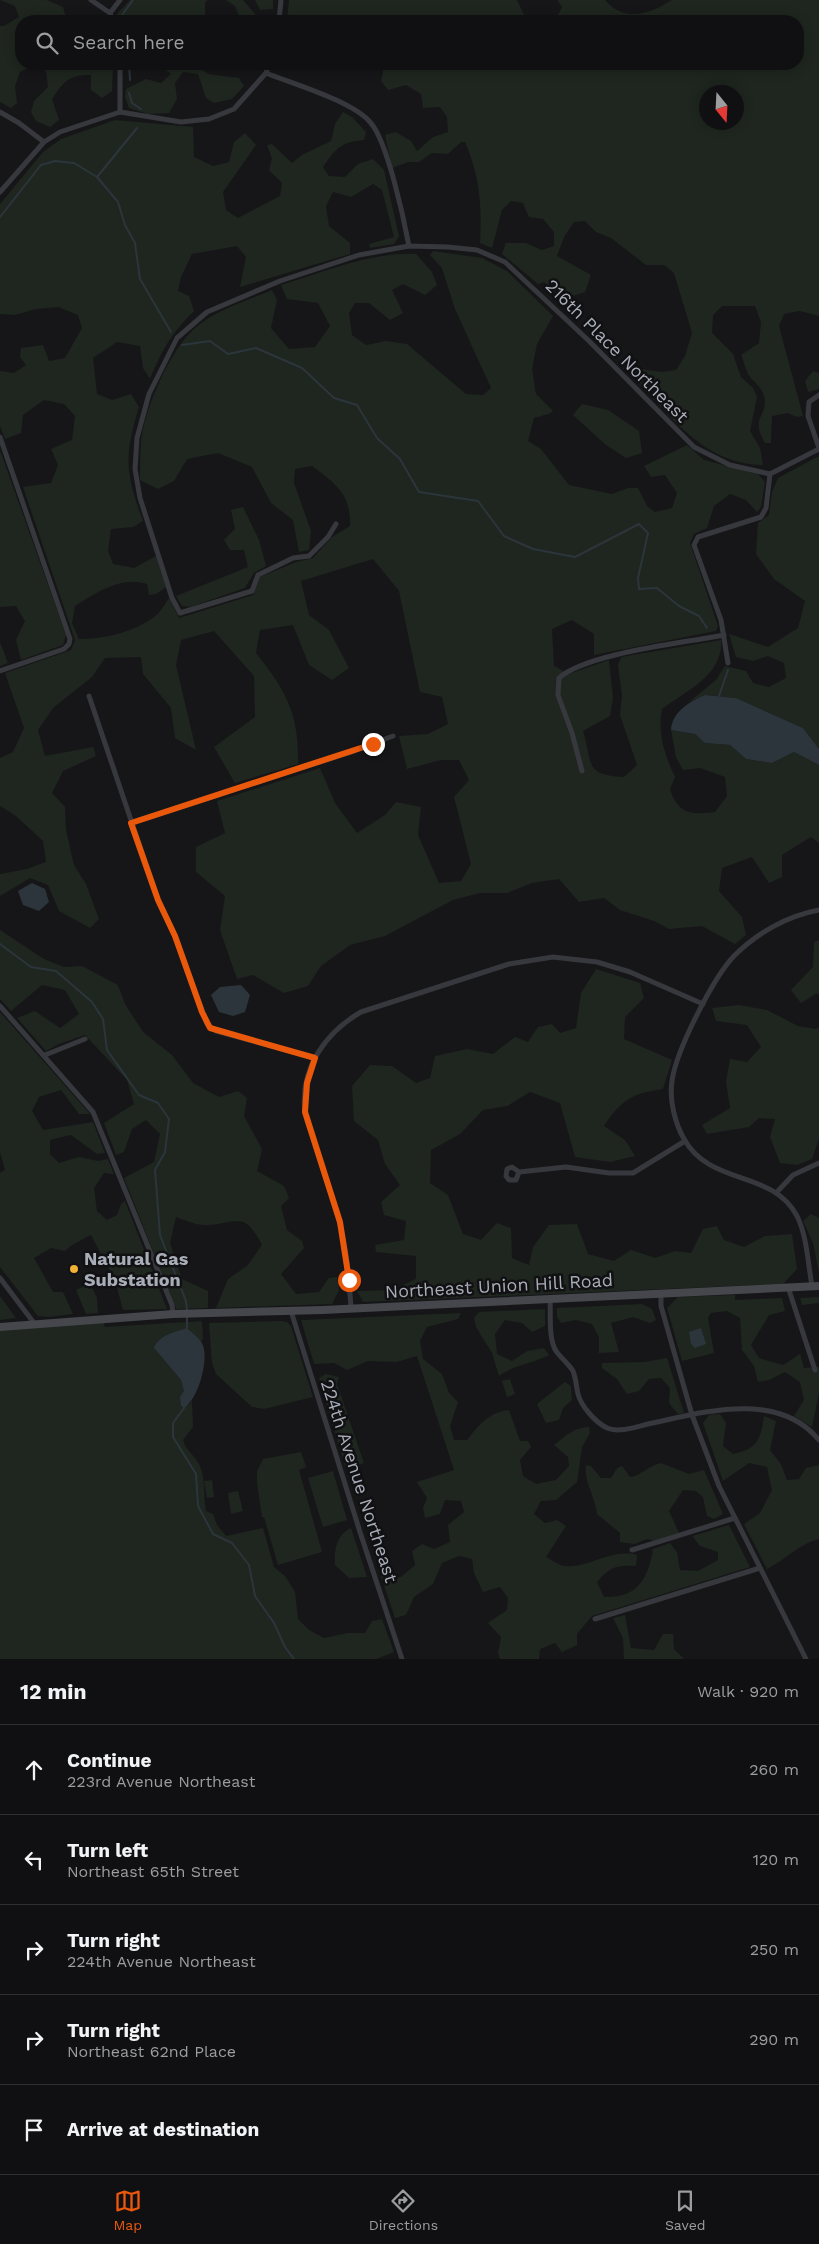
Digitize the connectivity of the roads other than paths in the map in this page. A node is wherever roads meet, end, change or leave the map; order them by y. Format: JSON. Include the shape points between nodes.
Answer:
{"nodes":[{"id":1,"x":92,"y":0,"type":"edge"},
{"id":2,"x":120,"y":0,"type":"edge"},
{"id":3,"x":282,"y":0,"type":"edge"},
{"id":4,"x":110,"y":13,"type":"joint"},
{"id":5,"x":279,"y":15,"type":"edge"},
{"id":6,"x":120,"y":70,"type":"edge"},
{"id":7,"x":267,"y":70,"type":"edge"},
{"id":8,"x":266,"y":73,"type":"junction"},
{"id":9,"x":0,"y":112,"type":"edge"},
{"id":10,"x":120,"y":112,"type":"junction"},
{"id":11,"x":44,"y":142,"type":"junction"},
{"id":12,"x":0,"y":192,"type":"edge"},
{"id":13,"x":409,"y":246,"type":"junction"},
{"id":14,"x":819,"y":394,"type":"edge"},
{"id":15,"x":0,"y":437,"type":"edge"},
{"id":16,"x":819,"y":449,"type":"edge"},
{"id":17,"x":770,"y":474,"type":"junction"},
{"id":18,"x":336,"y":524,"type":"dead end"},
{"id":19,"x":724,"y":635,"type":"junction"},
{"id":20,"x":728,"y":663,"type":"dead end"},
{"id":21,"x":0,"y":670,"type":"edge"},
{"id":22,"x":89,"y":696,"type":"dead end"},
{"id":23,"x":393,"y":736,"type":"dead end"},
{"id":24,"x":582,"y":771,"type":"dead end"},
{"id":25,"x":131,"y":823,"type":"junction"},
{"id":26,"x":819,"y":910,"type":"edge"},
{"id":27,"x":703,"y":1004,"type":"junction"},
{"id":28,"x":0,"y":1006,"type":"edge"},
{"id":29,"x":85,"y":1039,"type":"dead end"},
{"id":30,"x":45,"y":1056,"type":"junction"},
{"id":31,"x":315,"y":1058,"type":"junction"},
{"id":32,"x":685,"y":1141,"type":"junction"},
{"id":33,"x":819,"y":1163,"type":"edge"},
{"id":34,"x":519,"y":1172,"type":"dead end"},
{"id":35,"x":776,"y":1193,"type":"junction"},
{"id":36,"x":0,"y":1278,"type":"edge"},
{"id":37,"x":816,"y":1286,"type":"edge"},
{"id":38,"x":788,"y":1287,"type":"junction"},
{"id":39,"x":661,"y":1293,"type":"junction"},
{"id":40,"x":550,"y":1299,"type":"junction"},
{"id":41,"x":351,"y":1308,"type":"junction"},
{"id":42,"x":291,"y":1311,"type":"junction"},
{"id":43,"x":173,"y":1314,"type":"junction"},
{"id":44,"x":34,"y":1322,"type":"junction"},
{"id":45,"x":0,"y":1327,"type":"edge"},
{"id":46,"x":815,"y":1370,"type":"dead end"},
{"id":47,"x":692,"y":1415,"type":"junction"},
{"id":48,"x":819,"y":1440,"type":"edge"},
{"id":49,"x":735,"y":1518,"type":"junction"},
{"id":50,"x":632,"y":1550,"type":"dead end"},
{"id":51,"x":760,"y":1568,"type":"junction"},
{"id":52,"x":596,"y":1619,"type":"dead end"},
{"id":53,"x":402,"y":1659,"type":"edge"},
{"id":54,"x":806,"y":1659,"type":"edge"}],
"edges":[{"from":1,"to":4,"type":"street"},
{"from":2,"to":4,"type":"street"},
{"from":3,"to":5,"type":"street"},
{"from":6,"to":10,"type":"street"},
{"from":7,"to":8,"type":"street"},
{"from":8,"to":10,"type":"street","via":[[234,109],[208,119],[181,122]]},
{"from":8,"to":13,"type":"street","via":[[332,99],[370,121],[381,140]]},
{"from":9,"to":11,"type":"street"},
{"from":10,"to":11,"type":"street","via":[[60,132]]},
{"from":11,"to":12,"type":"street"},
{"from":13,"to":17,"type":"street","name":"216th Place Northeast","via":[[448,247],[492,254],[517,271],[694,447],[730,465]]},
{"from":13,"to":18,"type":"street","name":"216th Place Northeast","via":[[359,255],[280,281],[207,312],[177,338],[149,394],[137,438],[135,469],[140,498],[172,598],[180,613],[252,591],[258,575],[293,558],[309,556]]},
{"from":14,"to":16,"type":"street","via":[[809,402],[808,408]]},
{"from":15,"to":21,"type":"street","via":[[70,639],[64,649]]},
{"from":16,"to":17,"type":"street"},
{"from":17,"to":19,"type":"street","via":[[761,517],[696,540],[694,545],[722,620]]},
{"from":19,"to":20,"type":"street"},
{"from":19,"to":24,"type":"street","via":[[617,654],[567,670],[558,678],[558,695]]},
{"from":22,"to":25,"type":"street"},
{"from":23,"to":25,"type":"street"},
{"from":25,"to":31,"type":"street","via":[[207,1024],[216,1031]]},
{"from":26,"to":27,"type":"street","via":[[790,918],[750,942],[718,977]]},
{"from":27,"to":31,"type":"street","via":[[630,972],[597,962],[534,958],[361,1012],[334,1031]]},
{"from":27,"to":32,"type":"street","via":[[672,1080],[675,1116]]},
{"from":28,"to":30,"type":"street"},
{"from":29,"to":30,"type":"street"},
{"from":30,"to":43,"type":"street","via":[[93,1112]]},
{"from":31,"to":41,"type":"street","via":[[307,1083],[305,1112],[340,1222]]},
{"from":32,"to":34,"type":"street","via":[[633,1173],[566,1167]]},
{"from":32,"to":35,"type":"street","via":[[714,1169],[750,1180]]},
{"from":33,"to":35,"type":"street","via":[[793,1174]]},
{"from":35,"to":37,"type":"street","via":[[797,1216]]},
{"from":36,"to":44,"type":"street"},
{"from":37,"to":38,"type":"street","name":"Northeast Union Hill Road"},
{"from":38,"to":39,"type":"street","name":"Northeast Union Hill Road"},
{"from":38,"to":46,"type":"street"},
{"from":39,"to":40,"type":"street","name":"Northeast Union Hill Road"},
{"from":39,"to":47,"type":"street","via":[[661,1306]]},
{"from":40,"to":41,"type":"street","name":"Northeast Union Hill Road"},
{"from":40,"to":47,"type":"street","via":[[555,1349],[574,1372],[581,1402],[598,1422],[607,1428],[627,1429]]},
{"from":41,"to":42,"type":"street","name":"Northeast Union Hill Road"},
{"from":42,"to":43,"type":"street","name":"Northeast Union Hill Road"},
{"from":42,"to":53,"type":"street","name":"224th Avenue Northeast"},
{"from":43,"to":44,"type":"street","name":"Northeast Union Hill Road"},
{"from":44,"to":45,"type":"street","name":"Northeast Union Hill Road"},
{"from":47,"to":48,"type":"street","via":[[722,1408],[761,1409],[798,1423]]},
{"from":47,"to":49,"type":"street"},
{"from":49,"to":50,"type":"street"},
{"from":49,"to":51,"type":"street"},
{"from":51,"to":52,"type":"street"},
{"from":51,"to":54,"type":"street"}]}
